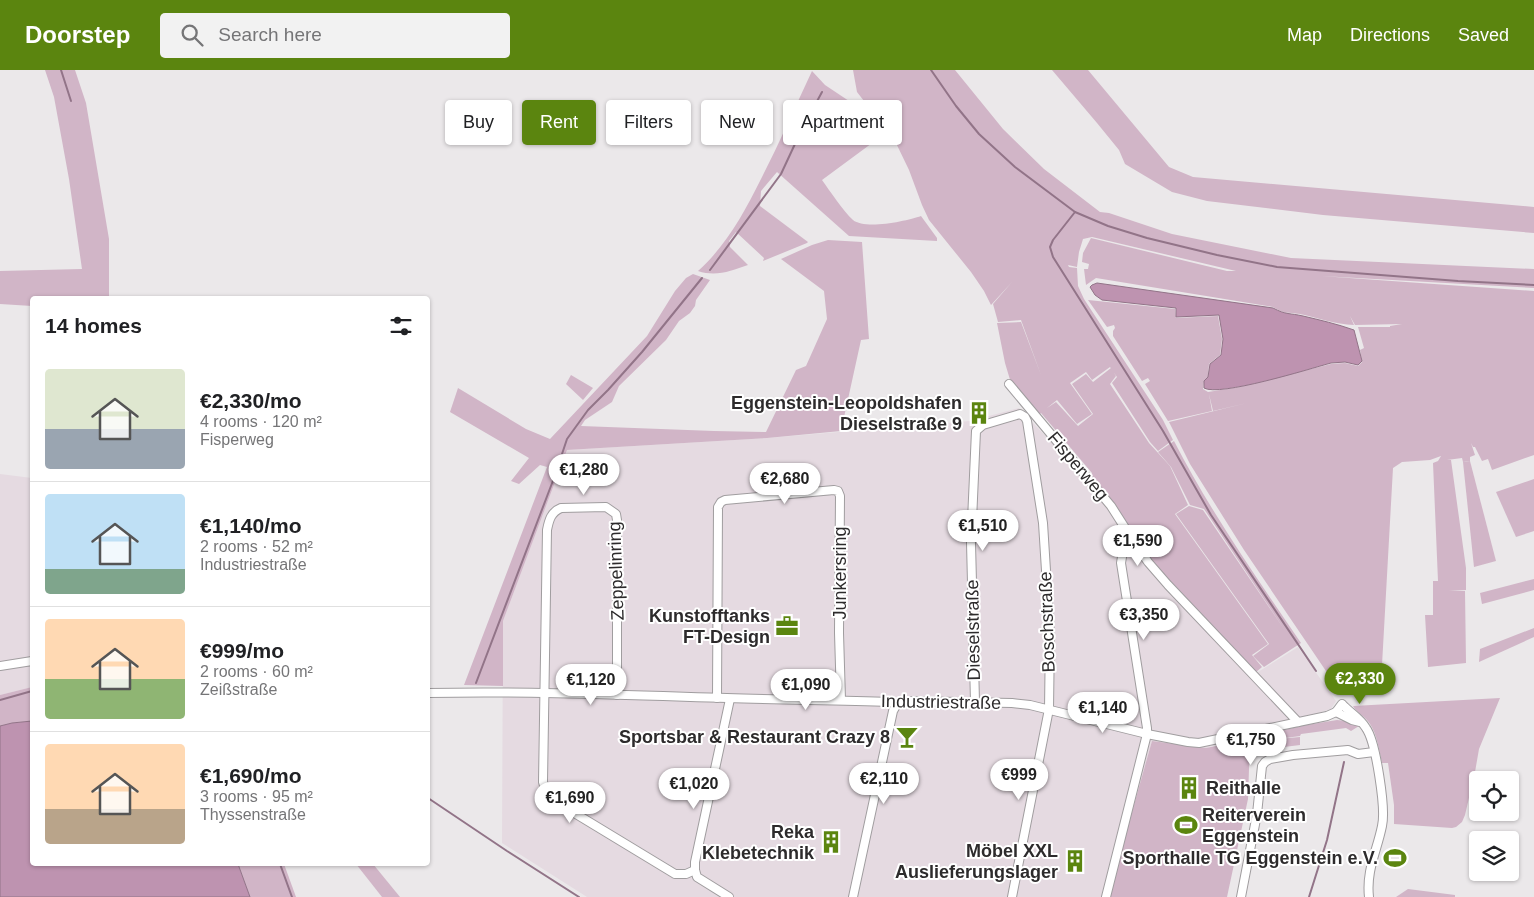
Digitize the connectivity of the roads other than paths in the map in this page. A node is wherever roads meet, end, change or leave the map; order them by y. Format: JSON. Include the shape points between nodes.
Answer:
{"nodes":[{"id":1,"x":1009,"y":384,"type":"dead end"},
{"id":2,"x":1025,"y":417,"type":"joint"},
{"id":3,"x":1134,"y":542,"type":"junction"},
{"id":4,"x":30,"y":661,"type":"edge"},
{"id":5,"x":0,"y":666,"type":"edge"},
{"id":6,"x":430,"y":694,"type":"edge"},
{"id":7,"x":545,"y":694,"type":"junction"},
{"id":8,"x":617,"y":695,"type":"junction"},
{"id":9,"x":717,"y":698,"type":"junction"},
{"id":10,"x":730,"y":698,"type":"junction"},
{"id":11,"x":840,"y":700,"type":"junction"},
{"id":12,"x":974,"y":702,"type":"junction"},
{"id":13,"x":898,"y":704,"type":"junction"},
{"id":14,"x":1049,"y":709,"type":"junction"},
{"id":15,"x":1336,"y":712,"type":"junction"},
{"id":16,"x":1298,"y":722,"type":"junction"},
{"id":17,"x":1360,"y":722,"type":"junction"},
{"id":18,"x":1147,"y":734,"type":"junction"},
{"id":19,"x":1374,"y":752,"type":"junction"},
{"id":20,"x":695,"y":870,"type":"junction"},
{"id":21,"x":729,"y":897,"type":"edge"},
{"id":22,"x":853,"y":897,"type":"edge"},
{"id":23,"x":1012,"y":897,"type":"edge"},
{"id":24,"x":1106,"y":897,"type":"edge"},
{"id":25,"x":1241,"y":897,"type":"edge"},
{"id":26,"x":1369,"y":897,"type":"edge"}],
"edges":[{"from":1,"to":3,"type":"street","name":"Fisperweg","via":[[1112,506]]},
{"from":2,"to":12,"type":"street","name":"Dieselstraße","via":[[1020,414],[983,425],[976,431],[971,543]]},
{"from":2,"to":14,"type":"street","name":"Boschstraße","via":[[1043,523],[1050,634]]},
{"from":3,"to":16,"type":"street","name":"Fisperweg","via":[[1168,585]]},
{"from":3,"to":18,"type":"street","via":[[1123,551],[1121,563]]},
{"from":4,"to":5,"type":"street"},
{"from":6,"to":7,"type":"street","name":"Industriestraße"},
{"from":7,"to":8,"type":"street","name":"Industriestraße"},
{"from":7,"to":8,"type":"street","name":"Zeppelinring","via":[[549,521],[561,508],[606,507],[616,514],[617,520]]},
{"from":7,"to":20,"type":"street","via":[[543,782],[548,795],[675,874]]},
{"from":8,"to":9,"type":"street","name":"Industriestraße"},
{"from":9,"to":10,"type":"street","name":"Industriestraße"},
{"from":9,"to":11,"type":"street","name":"Junkersring","via":[[718,507],[725,500],[834,490],[840,496]]},
{"from":10,"to":11,"type":"street","name":"Industriestraße"},
{"from":10,"to":20,"type":"street"},
{"from":11,"to":13,"type":"street","name":"Industriestraße"},
{"from":12,"to":13,"type":"street","name":"Industriestraße","via":[[907,700]]},
{"from":12,"to":14,"type":"street","name":"Industriestraße","via":[[1012,703]]},
{"from":13,"to":22,"type":"street","via":[[893,711]]},
{"from":14,"to":18,"type":"street","name":"Industriestraße"},
{"from":14,"to":23,"type":"street","name":"Boschstraße"},
{"from":15,"to":16,"type":"street"},
{"from":15,"to":17,"type":"street"},
{"from":15,"to":17,"type":"street","via":[[1342,704]]},
{"from":16,"to":18,"type":"street","name":"Industriestraße","via":[[1199,743]]},
{"from":17,"to":19,"type":"street","via":[[1368,730]]},
{"from":18,"to":24,"type":"street"},
{"from":19,"to":25,"type":"street","via":[[1358,754],[1348,750],[1292,755],[1265,762]]},
{"from":19,"to":26,"type":"street","via":[[1383,817],[1368,877]]},
{"from":20,"to":21,"type":"street","via":[[697,877]]}]}
